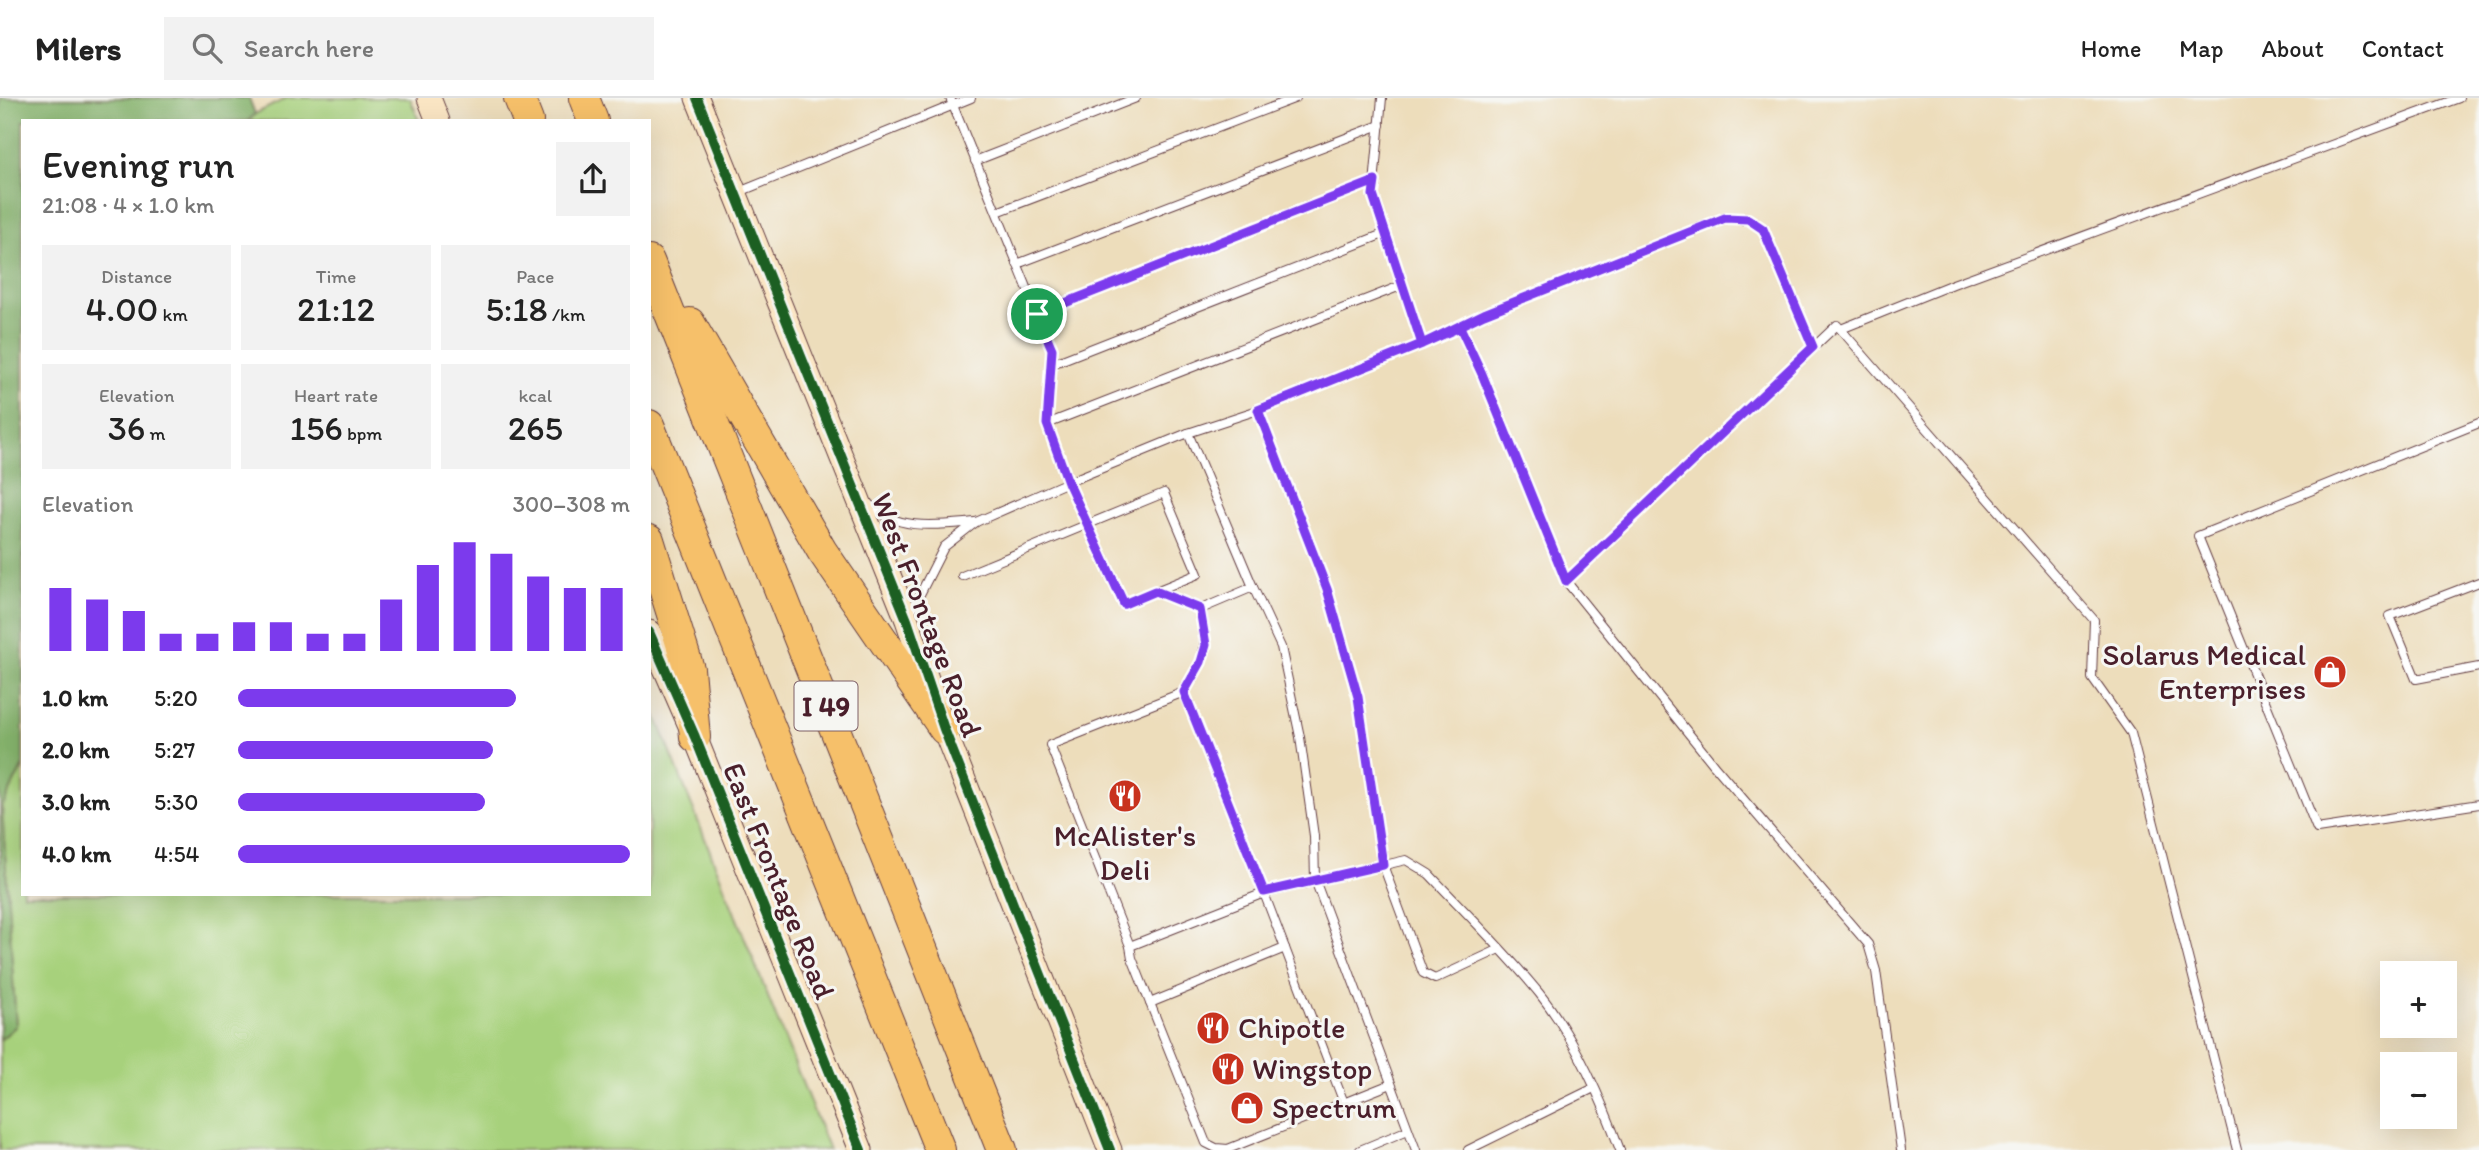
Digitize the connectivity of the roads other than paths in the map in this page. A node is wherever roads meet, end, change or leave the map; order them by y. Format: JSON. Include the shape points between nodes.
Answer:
{"nodes":[{"id":1,"x":429,"y":98,"type":"edge"},
{"id":2,"x":519,"y":98,"type":"edge"},
{"id":3,"x":584,"y":98,"type":"edge"},
{"id":4,"x":697,"y":98,"type":"edge"},
{"id":5,"x":971,"y":98,"type":"edge"},
{"id":6,"x":1136,"y":98,"type":"edge"},
{"id":7,"x":1296,"y":98,"type":"edge"},
{"id":8,"x":1382,"y":98,"type":"edge"},
{"id":9,"x":2459,"y":98,"type":"edge"},
{"id":10,"x":951,"y":101,"type":"edge"},
{"id":11,"x":437,"y":119,"type":"edge"},
{"id":12,"x":527,"y":119,"type":"edge"},
{"id":13,"x":592,"y":119,"type":"edge"},
{"id":14,"x":1380,"y":125,"type":"junction"},
{"id":15,"x":975,"y":161,"type":"junction"},
{"id":16,"x":1375,"y":181,"type":"junction"},
{"id":17,"x":736,"y":193,"type":"junction"},
{"id":18,"x":996,"y":212,"type":"junction"},
{"id":19,"x":1386,"y":233,"type":"junction"},
{"id":20,"x":651,"y":263,"type":"edge"},
{"id":21,"x":1017,"y":264,"type":"junction"},
{"id":22,"x":651,"y":265,"type":"edge"},
{"id":23,"x":1403,"y":285,"type":"junction"},
{"id":24,"x":1037,"y":314,"type":"junction"},
{"id":25,"x":1460,"y":327,"type":"junction"},
{"id":26,"x":1841,"y":329,"type":"junction"},
{"id":27,"x":1422,"y":344,"type":"junction"},
{"id":28,"x":1813,"y":347,"type":"junction"},
{"id":29,"x":1052,"y":364,"type":"junction"},
{"id":30,"x":1258,"y":410,"type":"junction"},
{"id":31,"x":2479,"y":423,"type":"edge"},
{"id":32,"x":1047,"y":424,"type":"junction"},
{"id":33,"x":651,"y":430,"type":"edge"},
{"id":34,"x":1188,"y":433,"type":"junction"},
{"id":35,"x":1068,"y":482,"type":"junction"},
{"id":36,"x":851,"y":486,"type":"junction"},
{"id":37,"x":976,"y":522,"type":"junction"},
{"id":38,"x":1087,"y":523,"type":"junction"},
{"id":39,"x":651,"y":547,"type":"edge"},
{"id":40,"x":962,"y":576,"type":"dead end"},
{"id":41,"x":1566,"y":581,"type":"junction"},
{"id":42,"x":2479,"y":582,"type":"edge"},
{"id":43,"x":1253,"y":587,"type":"junction"},
{"id":44,"x":1155,"y":591,"type":"junction"},
{"id":45,"x":1200,"y":609,"type":"junction"},
{"id":46,"x":907,"y":620,"type":"junction"},
{"id":47,"x":651,"y":637,"type":"edge"},
{"id":48,"x":2479,"y":667,"type":"edge"},
{"id":49,"x":1184,"y":692,"type":"junction"},
{"id":50,"x":944,"y":729,"type":"junction"},
{"id":51,"x":695,"y":737,"type":"junction"},
{"id":52,"x":2479,"y":804,"type":"edge"},
{"id":53,"x":1383,"y":865,"type":"junction"},
{"id":54,"x":1315,"y":880,"type":"junction"},
{"id":55,"x":1264,"y":892,"type":"junction"},
{"id":56,"x":1130,"y":946,"type":"junction"},
{"id":57,"x":1285,"y":948,"type":"junction"},
{"id":58,"x":1500,"y":949,"type":"junction"},
{"id":59,"x":1150,"y":1003,"type":"junction"},
{"id":60,"x":1391,"y":1084,"type":"junction"},
{"id":61,"x":1594,"y":1088,"type":"junction"},
{"id":62,"x":1344,"y":1103,"type":"junction"},
{"id":63,"x":1408,"y":1130,"type":"junction"},
{"id":64,"x":861,"y":1150,"type":"edge"},
{"id":65,"x":940,"y":1150,"type":"edge"},
{"id":66,"x":1002,"y":1150,"type":"edge"},
{"id":67,"x":1110,"y":1150,"type":"edge"},
{"id":68,"x":1360,"y":1150,"type":"edge"},
{"id":69,"x":1416,"y":1150,"type":"edge"},
{"id":70,"x":1468,"y":1150,"type":"edge"},
{"id":71,"x":1620,"y":1150,"type":"edge"},
{"id":72,"x":1901,"y":1150,"type":"edge"},
{"id":73,"x":2236,"y":1150,"type":"edge"}],
"edges":[{"from":1,"to":11,"type":"street"},
{"from":2,"to":12,"type":"highway"},
{"from":3,"to":13,"type":"highway"},
{"from":4,"to":17,"type":"street","name":"West Frontage Road"},
{"from":5,"to":10,"type":"lane"},
{"from":6,"to":15,"type":"lane"},
{"from":7,"to":18,"type":"lane"},
{"from":8,"to":14,"type":"lane"},
{"from":9,"to":26,"type":"lane"},
{"from":10,"to":15,"type":"lane"},
{"from":10,"to":17,"type":"lane"},
{"from":14,"to":16,"type":"lane"},
{"from":14,"to":21,"type":"lane"},
{"from":15,"to":18,"type":"lane"},
{"from":16,"to":19,"type":"lane","via":[[1373,195]]},
{"from":16,"to":24,"type":"lane"},
{"from":17,"to":36,"type":"street","name":"West Frontage Road"},
{"from":18,"to":21,"type":"lane"},
{"from":19,"to":23,"type":"lane"},
{"from":19,"to":29,"type":"lane"},
{"from":20,"to":50,"type":"highway","via":[[822,551]]},
{"from":21,"to":24,"type":"lane"},
{"from":22,"to":66,"type":"highway","number":"I 49"},
{"from":23,"to":27,"type":"lane"},
{"from":23,"to":32,"type":"lane"},
{"from":24,"to":29,"type":"lane","via":[[1052,349]]},
{"from":25,"to":27,"type":"lane"},
{"from":25,"to":28,"type":"lane","via":[[1725,218],[1748,219],[1763,229]]},
{"from":25,"to":41,"type":"lane"},
{"from":26,"to":28,"type":"lane","via":[[1837,325]]},
{"from":26,"to":73,"type":"lane","via":[[2094,620],[2092,678],[2131,733]]},
{"from":27,"to":30,"type":"lane"},
{"from":28,"to":41,"type":"lane"},
{"from":29,"to":32,"type":"lane"},
{"from":30,"to":34,"type":"lane"},
{"from":30,"to":53,"type":"lane","via":[[1327,589],[1358,697]]},
{"from":31,"to":52,"type":"lane","via":[[2197,536],[2317,829]]},
{"from":32,"to":35,"type":"lane"},
{"from":33,"to":65,"type":"highway","number":"I 49"},
{"from":34,"to":35,"type":"lane"},
{"from":34,"to":43,"type":"lane"},
{"from":35,"to":37,"type":"lane"},
{"from":35,"to":38,"type":"lane"},
{"from":36,"to":37,"type":"lane","via":[[877,511],[908,525]]},
{"from":36,"to":46,"type":"street","name":"West Frontage Road"},
{"from":37,"to":46,"type":"lane","via":[[944,547]]},
{"from":38,"to":40,"type":"lane"},
{"from":38,"to":44,"type":"lane","via":[[1124,604]]},
{"from":38,"to":44,"type":"lane","via":[[1164,493],[1198,574]]},
{"from":39,"to":51,"type":"highway","via":[[688,669]]},
{"from":41,"to":72,"type":"lane","via":[[1714,765],[1868,944],[1876,971]]},
{"from":42,"to":48,"type":"lane","via":[[2390,616],[2416,679]]},
{"from":43,"to":45,"type":"lane"},
{"from":43,"to":54,"type":"lane","via":[[1281,647],[1300,737],[1314,835]]},
{"from":44,"to":45,"type":"lane"},
{"from":45,"to":49,"type":"lane","via":[[1206,645]]},
{"from":46,"to":50,"type":"street","name":"West Frontage Road"},
{"from":47,"to":51,"type":"street","name":"East Frontage Road"},
{"from":49,"to":55,"type":"lane"},
{"from":49,"to":56,"type":"lane","via":[[1050,745]]},
{"from":50,"to":67,"type":"street","name":"West Frontage Road"},
{"from":51,"to":64,"type":"street","name":"East Frontage Road"},
{"from":53,"to":54,"type":"lane"},
{"from":53,"to":58,"type":"lane","via":[[1406,860],[1429,874]]},
{"from":53,"to":58,"type":"lane","via":[[1423,973],[1435,979]]},
{"from":54,"to":55,"type":"lane"},
{"from":54,"to":60,"type":"lane"},
{"from":55,"to":56,"type":"lane"},
{"from":55,"to":57,"type":"lane"},
{"from":56,"to":59,"type":"lane"},
{"from":57,"to":59,"type":"lane"},
{"from":57,"to":62,"type":"lane"},
{"from":58,"to":61,"type":"lane","via":[[1539,993]]},
{"from":59,"to":62,"type":"lane","via":[[1206,1143],[1227,1149]]},
{"from":60,"to":62,"type":"lane"},
{"from":60,"to":63,"type":"lane"},
{"from":61,"to":70,"type":"lane"},
{"from":61,"to":71,"type":"lane"},
{"from":63,"to":68,"type":"lane"},
{"from":63,"to":69,"type":"lane"}]}
